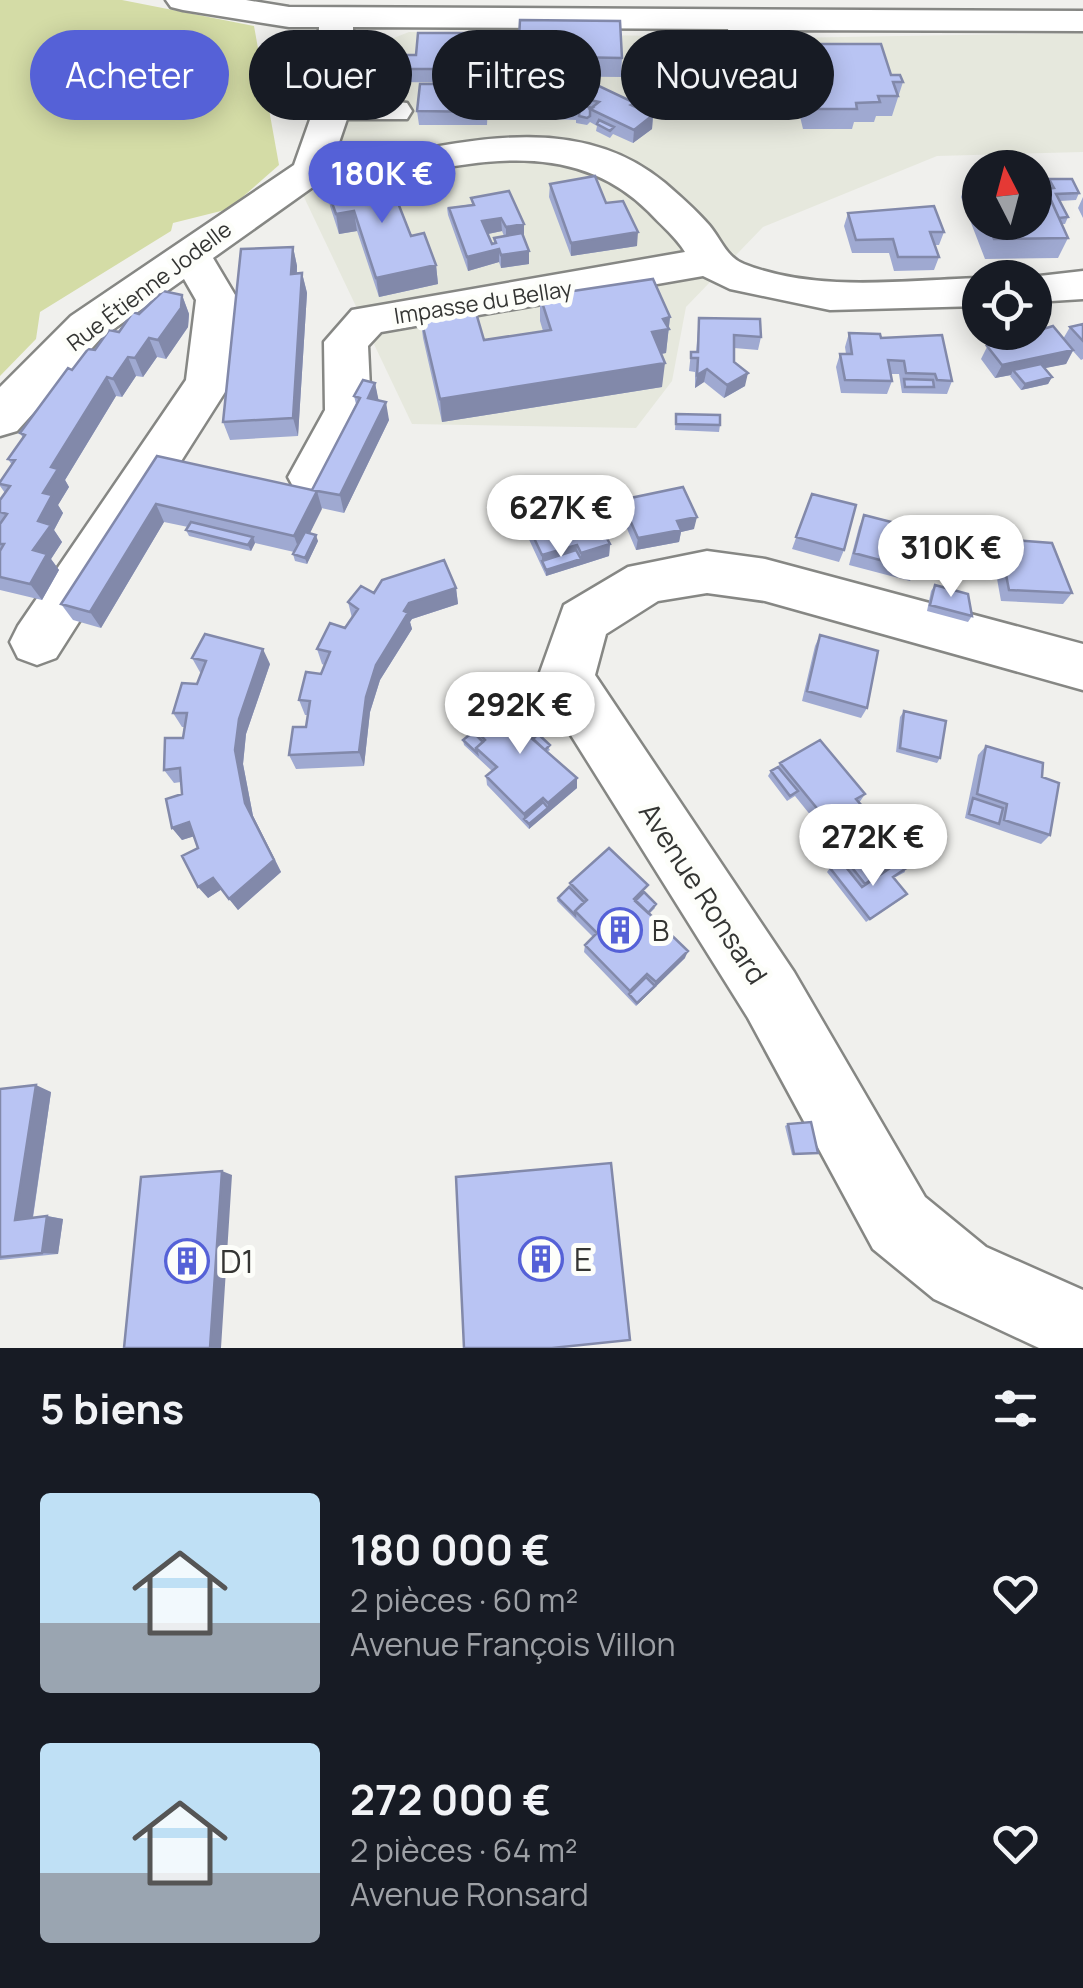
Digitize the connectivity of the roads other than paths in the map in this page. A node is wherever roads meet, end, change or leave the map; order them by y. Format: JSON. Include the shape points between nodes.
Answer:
{"nodes":[{"id":1,"x":184,"y":0,"type":"edge"},
{"id":2,"x":338,"y":18,"type":"junction"},
{"id":3,"x":1083,"y":21,"type":"edge"},
{"id":4,"x":743,"y":22,"type":"junction"},
{"id":5,"x":335,"y":30,"type":"edge"},
{"id":6,"x":745,"y":30,"type":"edge"},
{"id":7,"x":327,"y":120,"type":"edge"},
{"id":8,"x":313,"y":169,"type":"junction"},
{"id":9,"x":184,"y":257,"type":"junction"},
{"id":10,"x":711,"y":261,"type":"junction"},
{"id":11,"x":1083,"y":286,"type":"edge"},
{"id":12,"x":1052,"y":287,"type":"edge"},
{"id":13,"x":962,"y":292,"type":"edge"},
{"id":14,"x":0,"y":419,"type":"edge"},
{"id":15,"x":312,"y":476,"type":"dead end"},
{"id":16,"x":37,"y":642,"type":"dead end"},
{"id":17,"x":1083,"y":667,"type":"edge"},
{"id":18,"x":1083,"y":1328,"type":"edge"}],
"edges":[{"from":1,"to":2,"type":"street","via":[[259,15]]},
{"from":2,"to":4,"type":"street"},
{"from":2,"to":5,"type":"street"},
{"from":3,"to":4,"type":"street"},
{"from":4,"to":6,"type":"street"},
{"from":7,"to":8,"type":"street","via":[[311,150]]},
{"from":8,"to":9,"type":"street","name":"Rue Étienne Jodelle"},
{"from":8,"to":10,"type":"street","via":[[338,178],[510,146],[554,149],[602,162],[648,189],[695,235]]},
{"from":9,"to":14,"type":"street","name":"Rue Étienne Jodelle","via":[[86,327]]},
{"from":9,"to":16,"type":"street","via":[[205,274],[217,300],[209,380]]},
{"from":10,"to":13,"type":"street","via":[[730,275],[830,296]]},
{"from":10,"to":15,"type":"street","name":"Impasse du Bellay","via":[[486,318],[367,320],[346,342],[348,410]]},
{"from":11,"to":12,"type":"street"},
{"from":17,"to":18,"type":"street","name":"Avenue Ronsard","via":[[765,580],[707,572],[646,582],[583,620],[567,675],[582,708],[772,995],[899,1223],[960,1273]]}]}
